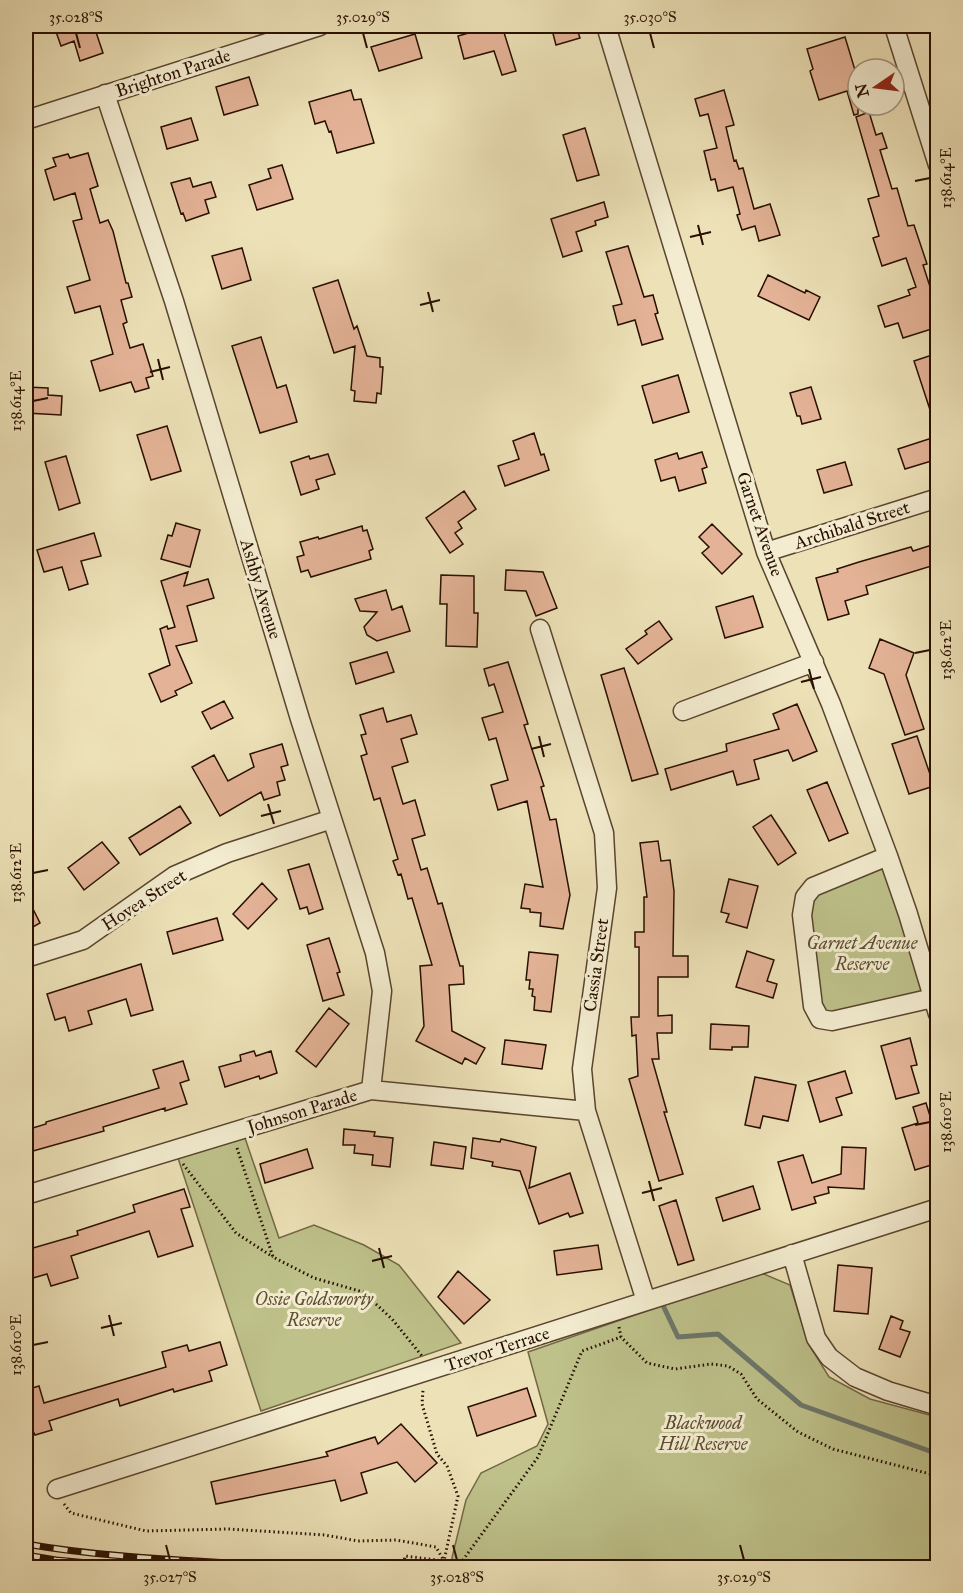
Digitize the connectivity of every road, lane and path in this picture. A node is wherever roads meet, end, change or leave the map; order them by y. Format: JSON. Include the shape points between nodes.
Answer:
{"nodes":[{"id":1,"x":320,"y":26,"type":"edge"},
{"id":2,"x":606,"y":26,"type":"edge"},
{"id":3,"x":894,"y":26,"type":"edge"},
{"id":4,"x":105,"y":94,"type":"junction"},
{"id":5,"x":26,"y":120,"type":"edge"},
{"id":6,"x":938,"y":165,"type":"edge"},
{"id":7,"x":938,"y":498,"type":"edge"},
{"id":8,"x":766,"y":552,"type":"junction"},
{"id":9,"x":540,"y":629,"type":"dead end"},
{"id":10,"x":814,"y":662,"type":"junction"},
{"id":11,"x":683,"y":711,"type":"dead end"},
{"id":12,"x":332,"y":819,"type":"junction"},
{"id":13,"x":888,"y":856,"type":"junction"},
{"id":14,"x":26,"y":958,"type":"edge"},
{"id":15,"x":935,"y":1006,"type":"edge"},
{"id":16,"x":371,"y":1090,"type":"junction"},
{"id":17,"x":586,"y":1110,"type":"junction"},
{"id":18,"x":232,"y":1132,"type":"junction"},
{"id":19,"x":173,"y":1150,"type":"junction"},
{"id":20,"x":26,"y":1195,"type":"edge"},
{"id":21,"x":938,"y":1208,"type":"edge"},
{"id":22,"x":792,"y":1254,"type":"junction"},
{"id":23,"x":273,"y":1257,"type":"junction"},
{"id":24,"x":646,"y":1301,"type":"junction"},
{"id":25,"x":615,"y":1311,"type":"junction"},
{"id":26,"x":621,"y":1337,"type":"junction"},
{"id":27,"x":432,"y":1370,"type":"junction"},
{"id":28,"x":424,"y":1387,"type":"dead end"},
{"id":29,"x":938,"y":1406,"type":"edge"},
{"id":30,"x":938,"y":1476,"type":"edge"},
{"id":31,"x":57,"y":1489,"type":"joint"},
{"id":32,"x":444,"y":1561,"type":"junction"},
{"id":33,"x":460,"y":1564,"type":"junction"},
{"id":34,"x":403,"y":1568,"type":"edge"},
{"id":35,"x":471,"y":1568,"type":"edge"}],
"edges":[{"from":1,"to":4,"type":"street","name":"Brighton Parade"},
{"from":2,"to":8,"type":"street","name":"Garnet Avenue"},
{"from":3,"to":6,"type":"street"},
{"from":4,"to":5,"type":"street","name":"Brighton Parade"},
{"from":4,"to":12,"type":"street","name":"Ashby Avenue","via":[[174,301]]},
{"from":7,"to":8,"type":"street","name":"Archibald Street"},
{"from":8,"to":10,"type":"street","name":"Garnet Avenue"},
{"from":9,"to":17,"type":"street","name":"Cassia Street","via":[[604,833],[607,888],[582,1069]]},
{"from":10,"to":11,"type":"street"},
{"from":10,"to":13,"type":"street","name":"Garnet Avenue"},
{"from":12,"to":14,"type":"street","name":"Hovea Street","via":[[227,853],[174,876],[83,940]]},
{"from":12,"to":16,"type":"street","name":"Ashby Avenue","via":[[375,953],[382,991]]},
{"from":13,"to":15,"type":"street","name":"Garnet Avenue"},
{"from":13,"to":15,"type":"street","via":[[813,887],[805,897],[802,915],[813,1006],[820,1019],[832,1021]]},
{"from":16,"to":17,"type":"street","name":"Johnson Parade"},
{"from":16,"to":18,"type":"street","name":"Johnson Parade"},
{"from":17,"to":24,"type":"street","name":"Cassia Street"},
{"from":18,"to":19,"type":"street","name":"Johnson Parade"},
{"from":18,"to":23,"type":"path"},
{"from":19,"to":20,"type":"street","name":"Johnson Parade"},
{"from":19,"to":23,"type":"path","via":[[236,1233]]},
{"from":21,"to":22,"type":"street","name":"Trevor Terrace"},
{"from":22,"to":24,"type":"street","name":"Trevor Terrace"},
{"from":22,"to":29,"type":"street","via":[[816,1338],[829,1357],[855,1377]]},
{"from":23,"to":27,"type":"path","via":[[314,1278],[363,1292],[408,1336]]},
{"from":24,"to":25,"type":"street","name":"Trevor Terrace"},
{"from":25,"to":26,"type":"path"},
{"from":25,"to":27,"type":"street","name":"Trevor Terrace"},
{"from":26,"to":30,"type":"path","via":[[647,1363],[675,1369],[728,1366],[741,1374],[757,1399],[798,1432],[833,1449]]},
{"from":26,"to":33,"type":"path","via":[[582,1351],[537,1457]]},
{"from":27,"to":31,"type":"street","name":"Trevor Terrace"},
{"from":28,"to":32,"type":"path","via":[[422,1404],[437,1454],[447,1467],[458,1496]]},
{"from":31,"to":32,"type":"path","via":[[70,1513],[146,1531],[228,1529],[358,1541],[396,1540],[436,1547]]},
{"from":32,"to":33,"type":"path"},
{"from":32,"to":34,"type":"path","via":[[405,1556]]},
{"from":33,"to":35,"type":"path"}]}
